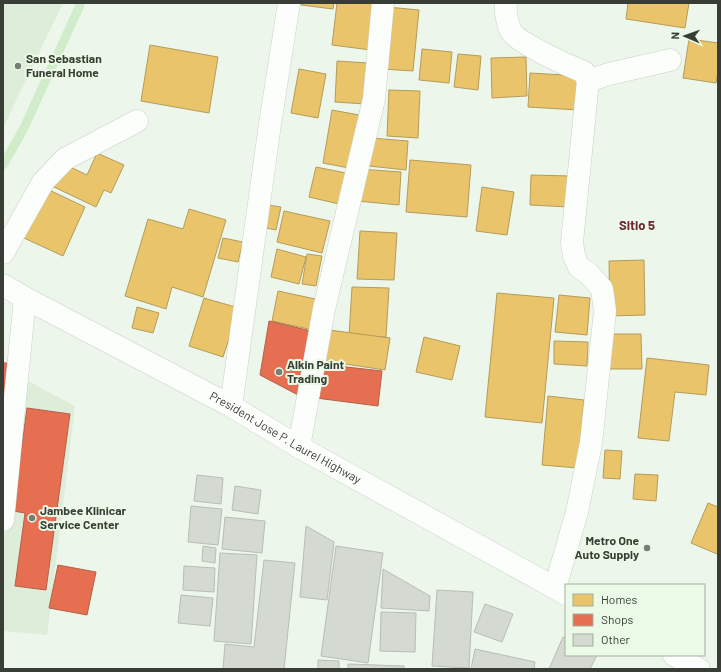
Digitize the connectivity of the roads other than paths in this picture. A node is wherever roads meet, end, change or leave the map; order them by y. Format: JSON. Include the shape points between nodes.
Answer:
{"nodes":[{"id":1,"x":289,"y":3,"type":"edge"},
{"id":2,"x":383,"y":3,"type":"edge"},
{"id":3,"x":506,"y":3,"type":"edge"},
{"id":4,"x":670,"y":60,"type":"dead end"},
{"id":5,"x":588,"y":81,"type":"junction"},
{"id":6,"x":137,"y":121,"type":"dead end"},
{"id":7,"x":3,"y":253,"type":"edge"},
{"id":8,"x":3,"y":285,"type":"edge"},
{"id":9,"x":25,"y":298,"type":"junction"},
{"id":10,"x":231,"y":406,"type":"junction"},
{"id":11,"x":299,"y":447,"type":"junction"},
{"id":12,"x":3,"y":520,"type":"edge"},
{"id":13,"x":560,"y":591,"type":"edge"},
{"id":14,"x":676,"y":656,"type":"edge"},
{"id":15,"x":699,"y":669,"type":"edge"}],
"edges":[{"from":1,"to":10,"type":"main road"},
{"from":2,"to":11,"type":"main road","via":[[374,99],[324,309]]},
{"from":3,"to":5,"type":"main road","via":[[505,9],[511,32],[526,44],[584,72]]},
{"from":4,"to":5,"type":"main road"},
{"from":5,"to":13,"type":"main road","via":[[572,242],[579,267],[602,289],[605,311],[591,443]]},
{"from":6,"to":7,"type":"main road","via":[[65,159],[43,182]]},
{"from":8,"to":9,"type":"main road","name":"President Jose P. Laurel Highway"},
{"from":9,"to":10,"type":"main road","name":"President Jose P. Laurel Highway"},
{"from":9,"to":12,"type":"main road"},
{"from":10,"to":11,"type":"main road","name":"President Jose P. Laurel Highway"},
{"from":11,"to":13,"type":"main road","name":"President Jose P. Laurel Highway"},
{"from":14,"to":15,"type":"main road"}]}
